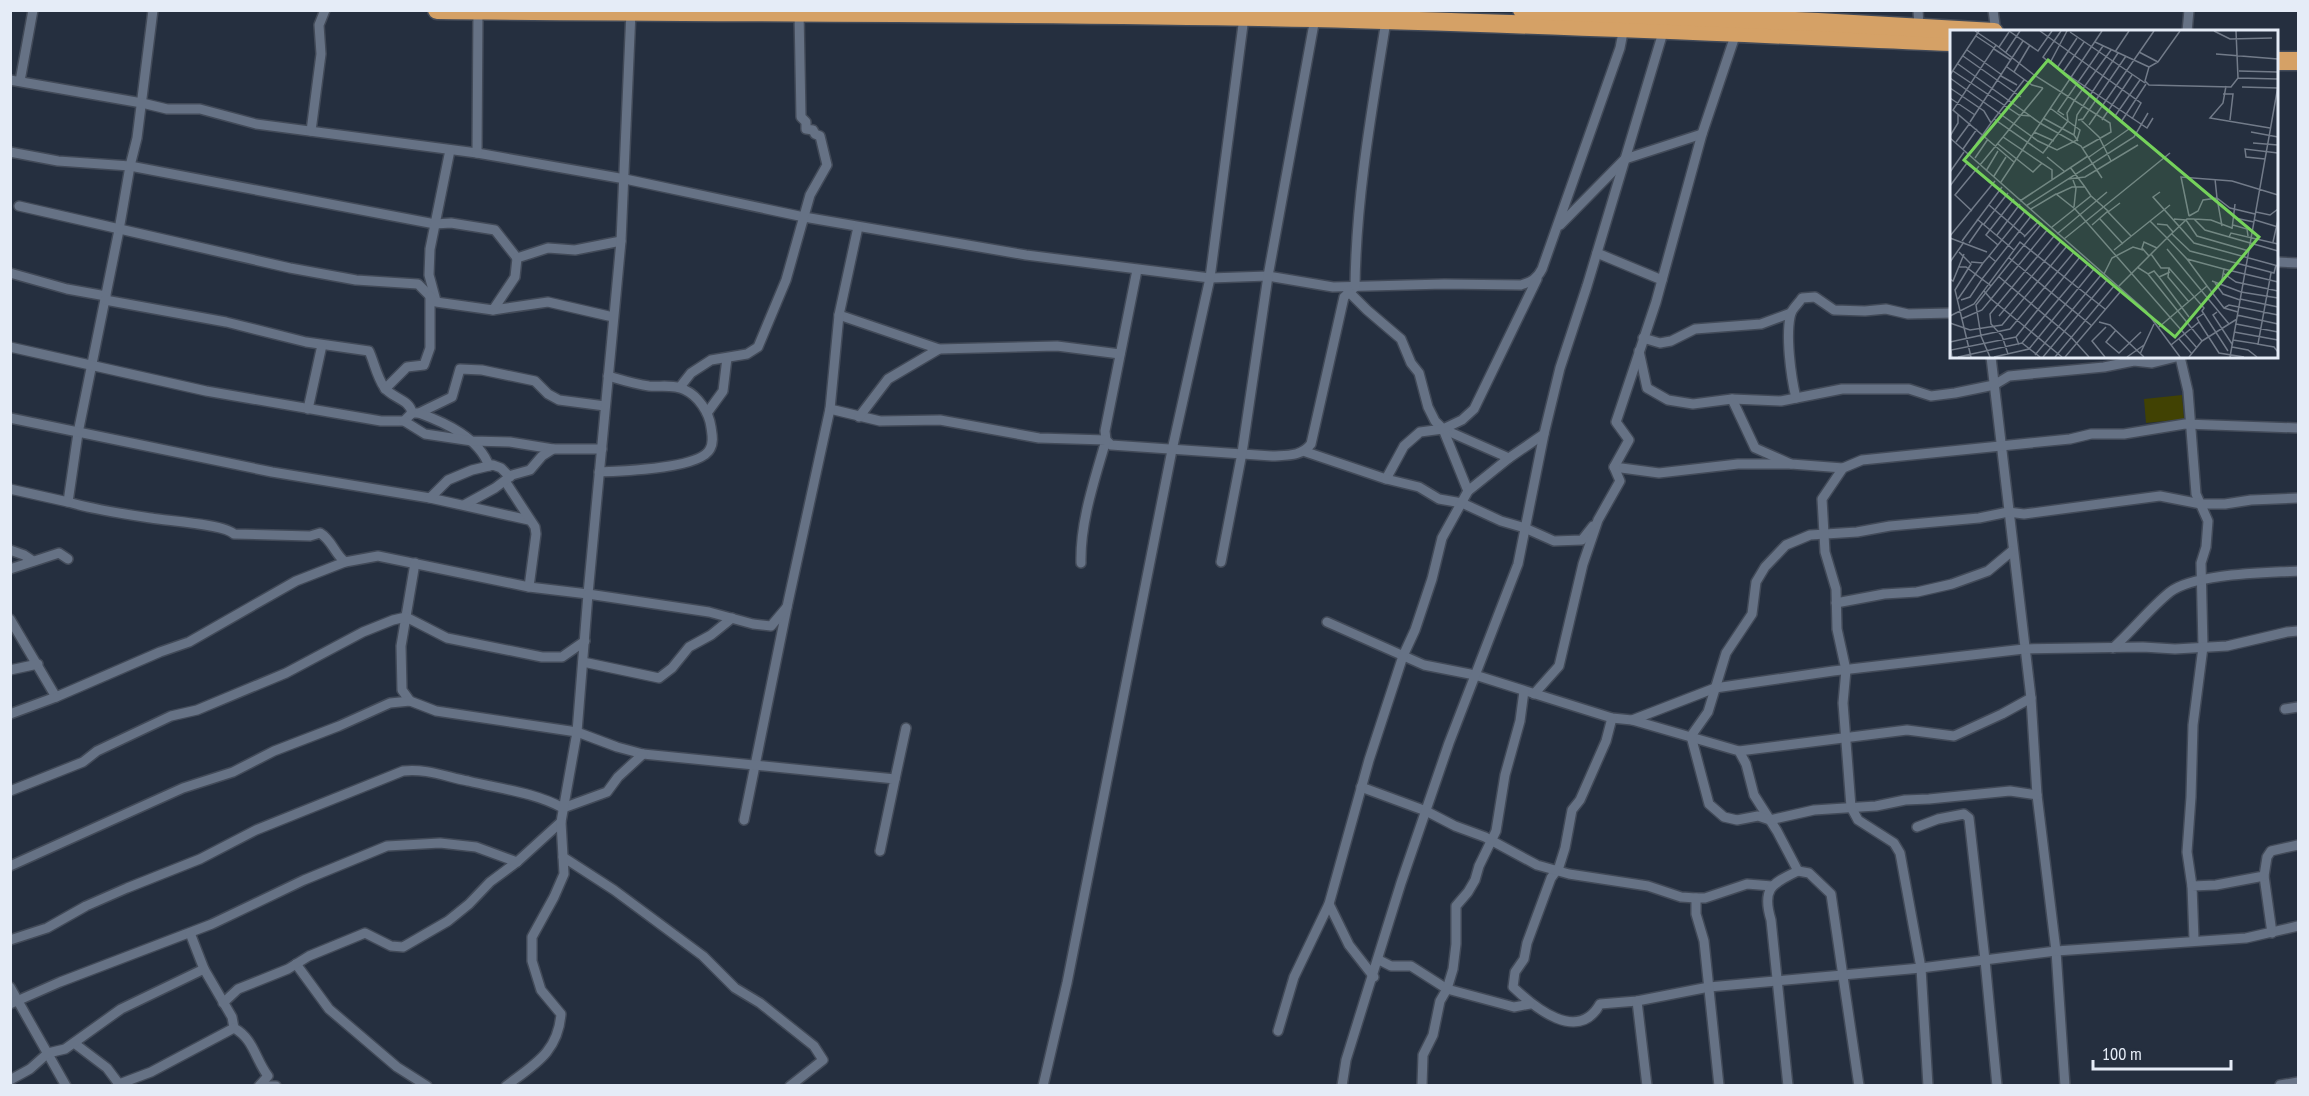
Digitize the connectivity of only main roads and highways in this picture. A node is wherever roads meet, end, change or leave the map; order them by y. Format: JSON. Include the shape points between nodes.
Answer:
{"nodes":[{"id":1,"x":437,"y":10,"type":"edge"},
{"id":2,"x":1522,"y":10,"type":"edge"},
{"id":3,"x":478,"y":11,"type":"edge"},
{"id":4,"x":631,"y":11,"type":"edge"},
{"id":5,"x":1576,"y":12,"type":"edge"},
{"id":6,"x":1641,"y":12,"type":"edge"},
{"id":7,"x":1711,"y":14,"type":"edge"},
{"id":8,"x":1780,"y":16,"type":"edge"},
{"id":9,"x":1852,"y":17,"type":"edge"},
{"id":10,"x":1918,"y":19,"type":"edge"},
{"id":11,"x":1983,"y":30,"type":"edge"},
{"id":12,"x":1950,"y":42,"type":"edge"},
{"id":13,"x":2279,"y":48,"type":"edge"},
{"id":14,"x":2298,"y":49,"type":"edge"},
{"id":15,"x":2279,"y":61,"type":"edge"},
{"id":16,"x":2298,"y":62,"type":"edge"}],
"edges":[{"from":1,"to":3,"type":"highway"},
{"from":2,"to":5,"type":"highway"},
{"from":3,"to":4,"type":"highway"},
{"from":4,"to":12,"type":"highway","via":[[1315,18]]},
{"from":5,"to":6,"type":"highway"},
{"from":6,"to":7,"type":"highway"},
{"from":7,"to":8,"type":"highway"},
{"from":8,"to":9,"type":"highway"},
{"from":9,"to":10,"type":"highway"},
{"from":10,"to":11,"type":"highway"},
{"from":13,"to":14,"type":"highway"},
{"from":15,"to":16,"type":"highway"}]}
